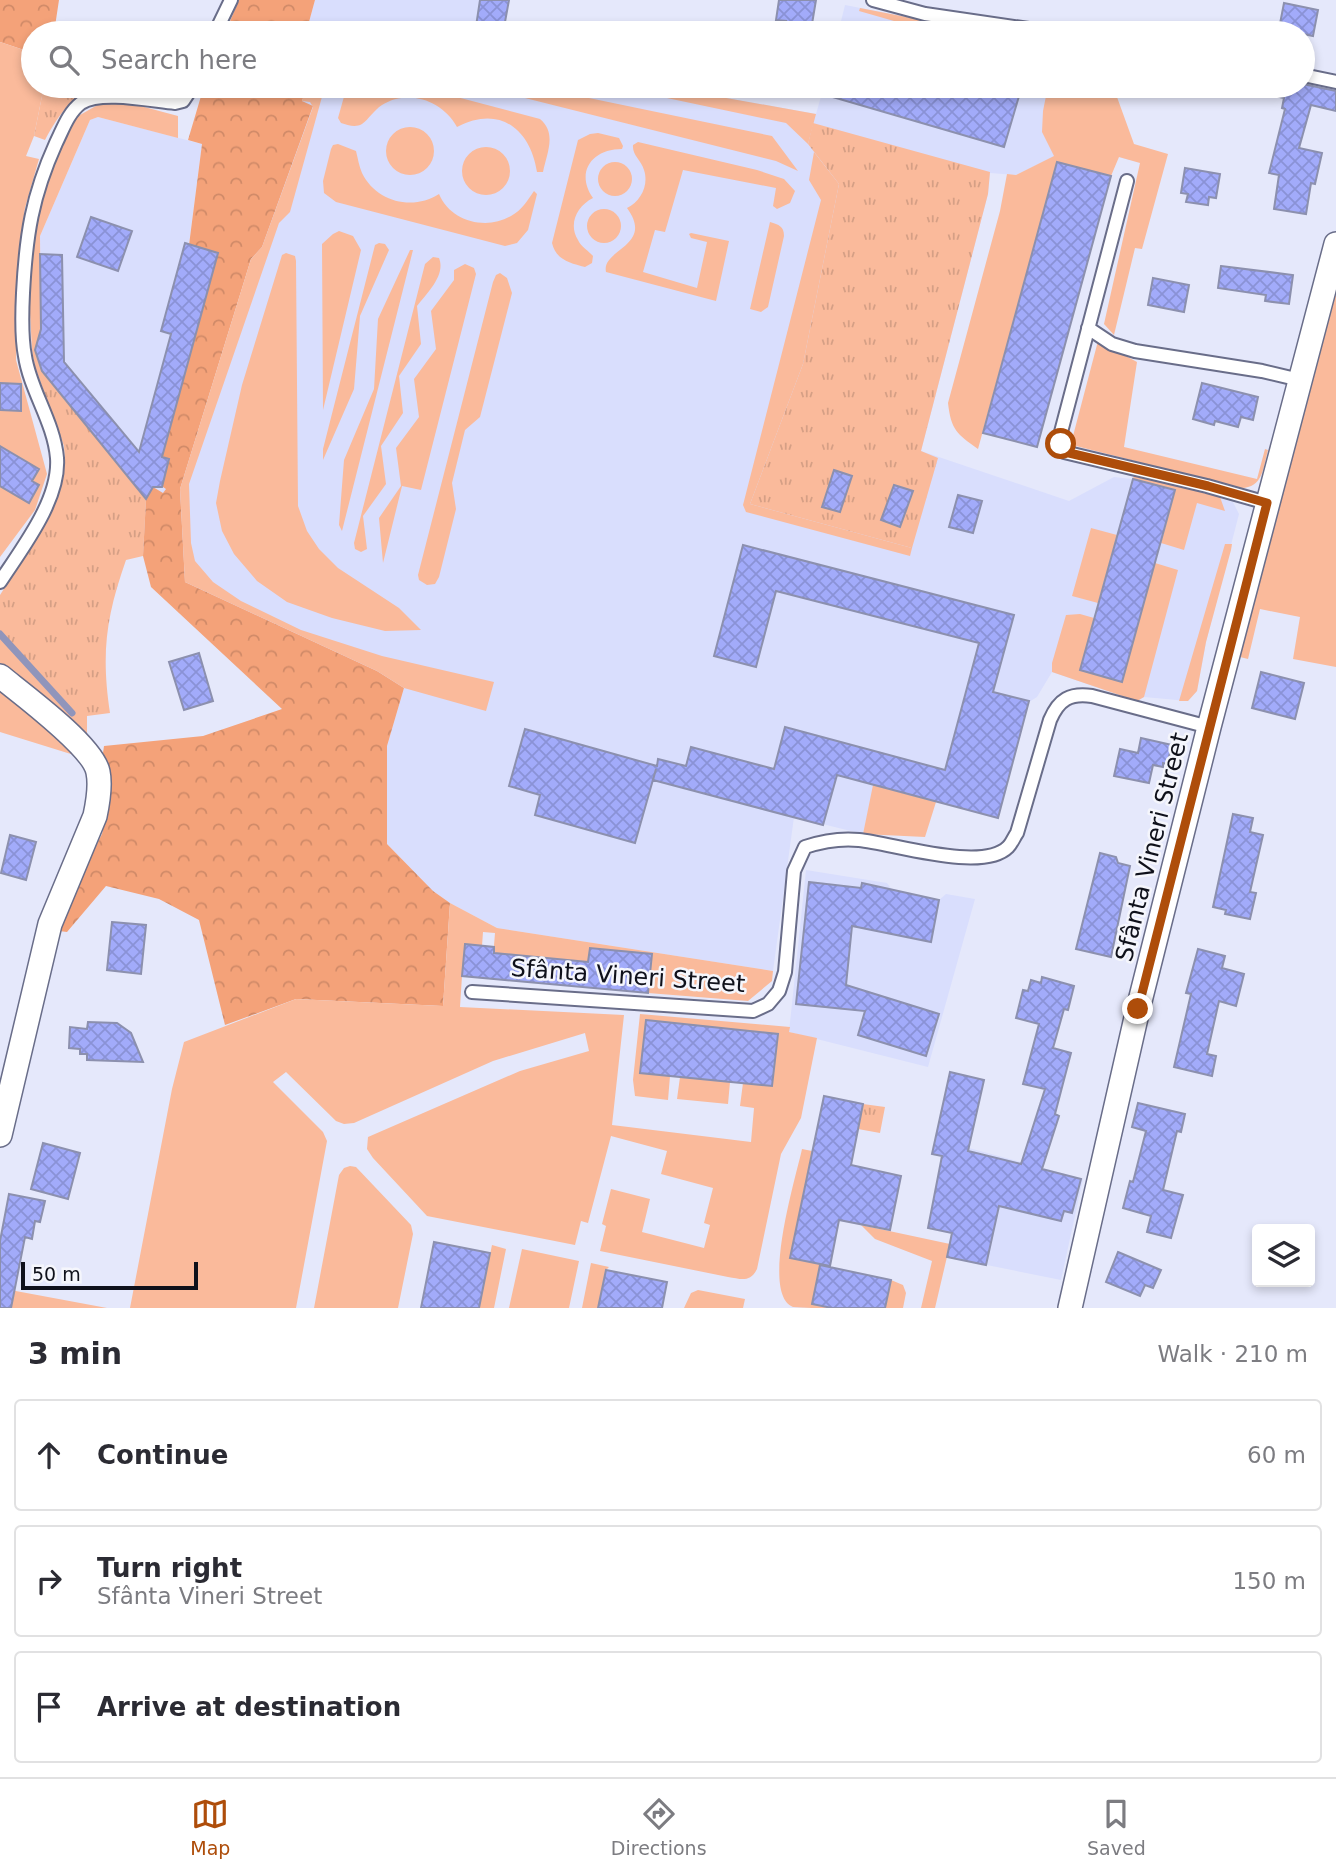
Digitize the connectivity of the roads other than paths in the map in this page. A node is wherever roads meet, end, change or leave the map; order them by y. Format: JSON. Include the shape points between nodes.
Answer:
{"nodes":[{"id":1,"x":231,"y":0,"type":"edge"},
{"id":2,"x":873,"y":0,"type":"edge"},
{"id":3,"x":221,"y":21,"type":"edge"},
{"id":4,"x":973,"y":21,"type":"edge"},
{"id":5,"x":1315,"y":78,"type":"edge"},
{"id":6,"x":1336,"y":82,"type":"edge"},
{"id":7,"x":94,"y":98,"type":"edge"},
{"id":8,"x":122,"y":98,"type":"edge"},
{"id":9,"x":185,"y":98,"type":"edge"},
{"id":10,"x":1127,"y":181,"type":"dead end"},
{"id":11,"x":1336,"y":244,"type":"edge"},
{"id":12,"x":1088,"y":328,"type":"junction"},
{"id":13,"x":1300,"y":380,"type":"junction"},
{"id":14,"x":1267,"y":503,"type":"junction"},
{"id":15,"x":0,"y":582,"type":"edge"},
{"id":16,"x":0,"y":676,"type":"edge"},
{"id":17,"x":1209,"y":727,"type":"junction"},
{"id":18,"x":472,"y":992,"type":"dead end"},
{"id":19,"x":0,"y":1135,"type":"edge"},
{"id":20,"x":1070,"y":1308,"type":"edge"}],
"edges":[{"from":1,"to":3,"type":"lane"},
{"from":2,"to":4,"type":"lane"},
{"from":5,"to":6,"type":"lane"},
{"from":7,"to":15,"type":"lane","via":[[69,114],[45,169],[28,228],[22,313],[25,358],[57,458],[55,478],[40,518]]},
{"from":8,"to":9,"type":"lane","via":[[176,103]]},
{"from":10,"to":12,"type":"lane"},
{"from":11,"to":13,"type":"street","name":"Sfânta Vineri Street"},
{"from":12,"to":13,"type":"lane","via":[[1112,344],[1135,351]]},
{"from":12,"to":14,"type":"lane","via":[[1061,432],[1065,452]]},
{"from":13,"to":14,"type":"street","name":"Sfânta Vineri Street"},
{"from":14,"to":17,"type":"street","name":"Sfânta Vineri Street"},
{"from":16,"to":19,"type":"street","via":[[93,760],[99,800],[50,924]]},
{"from":17,"to":18,"type":"lane","name":"Sfânta Vineri Street","via":[[1092,696],[1066,697],[1056,706],[1017,832],[1007,848],[959,858],[858,840],[828,840],[805,848],[794,871],[785,972],[779,991],[768,1004],[753,1011]]},
{"from":17,"to":20,"type":"street","name":"Sfânta Vineri Street"}]}
